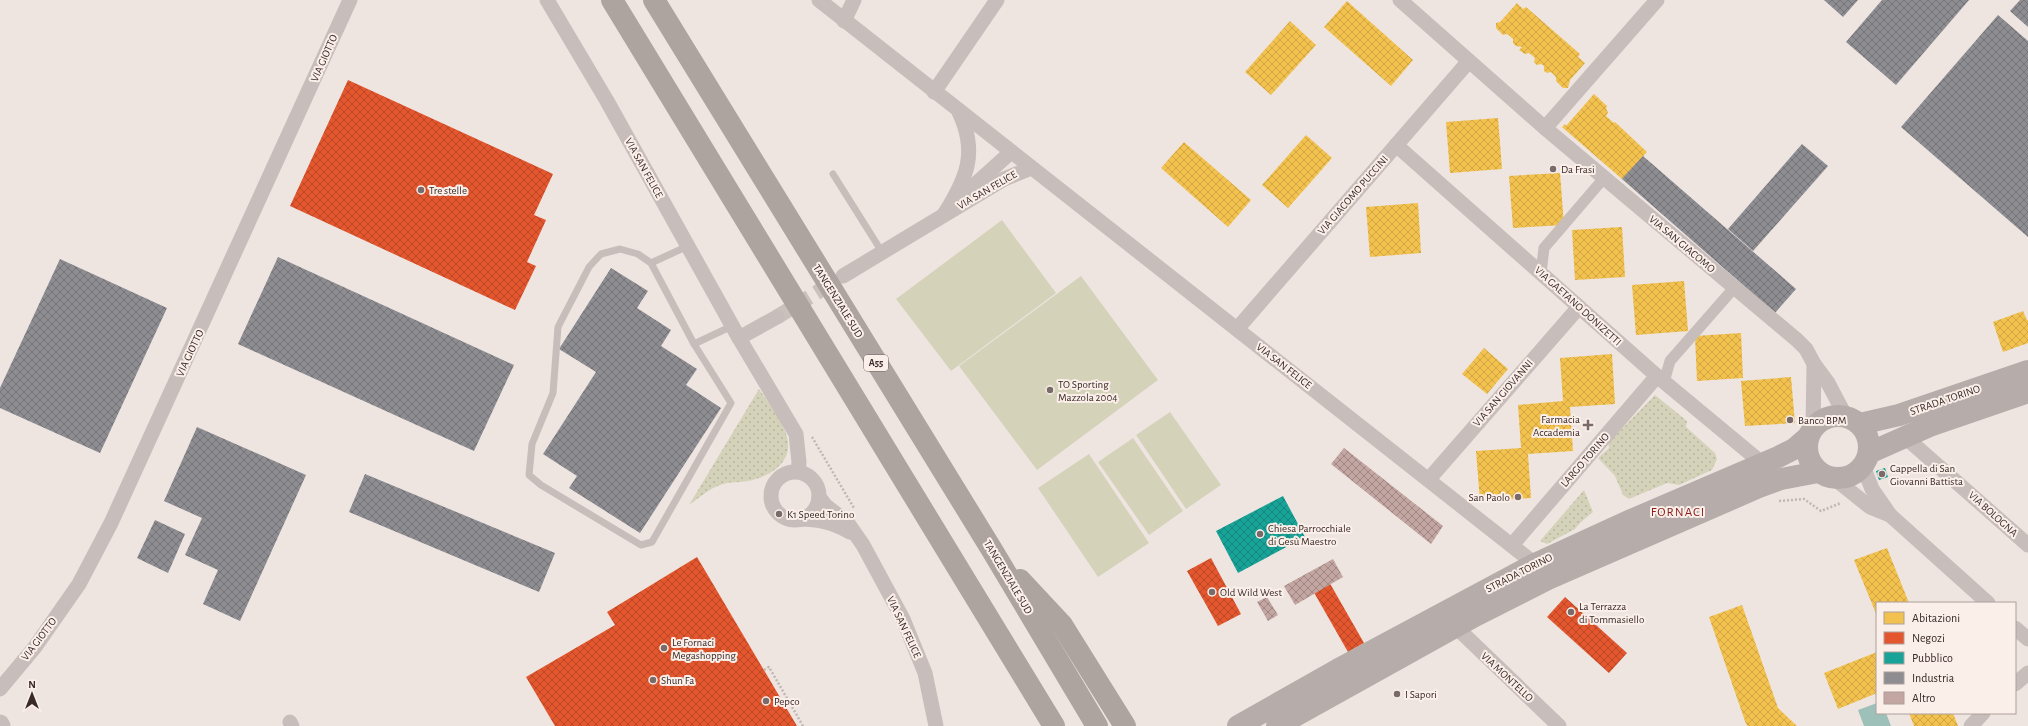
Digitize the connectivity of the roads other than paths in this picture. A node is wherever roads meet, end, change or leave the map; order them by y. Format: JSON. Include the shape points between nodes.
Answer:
{"nodes":[{"id":1,"x":350,"y":0,"type":"edge"},
{"id":2,"x":547,"y":0,"type":"edge"},
{"id":3,"x":612,"y":0,"type":"edge"},
{"id":4,"x":654,"y":0,"type":"edge"},
{"id":5,"x":818,"y":0,"type":"edge"},
{"id":6,"x":854,"y":0,"type":"edge"},
{"id":7,"x":998,"y":0,"type":"edge"},
{"id":8,"x":1400,"y":0,"type":"edge"},
{"id":9,"x":1657,"y":0,"type":"edge"},
{"id":10,"x":844,"y":21,"type":"junction"},
{"id":11,"x":1469,"y":61,"type":"junction"},
{"id":12,"x":934,"y":92,"type":"junction"},
{"id":13,"x":959,"y":111,"type":"junction"},
{"id":14,"x":1545,"y":128,"type":"junction"},
{"id":15,"x":1396,"y":145,"type":"junction"},
{"id":16,"x":1011,"y":152,"type":"junction"},
{"id":17,"x":1031,"y":168,"type":"junction"},
{"id":18,"x":833,"y":174,"type":"dead end"},
{"id":19,"x":1604,"y":178,"type":"junction"},
{"id":20,"x":944,"y":214,"type":"junction"},
{"id":21,"x":688,"y":246,"type":"junction"},
{"id":22,"x":882,"y":252,"type":"junction"},
{"id":23,"x":651,"y":263,"type":"junction"},
{"id":24,"x":1541,"y":273,"type":"junction"},
{"id":25,"x":843,"y":276,"type":"tunnel mouth"},
{"id":26,"x":1734,"y":288,"type":"junction"},
{"id":27,"x":1579,"y":307,"type":"junction"},
{"id":28,"x":777,"y":317,"type":"tunnel mouth"},
{"id":29,"x":1237,"y":329,"type":"junction"},
{"id":30,"x":736,"y":332,"type":"junction"},
{"id":31,"x":694,"y":344,"type":"junction"},
{"id":32,"x":1814,"y":364,"type":"junction"},
{"id":33,"x":2028,"y":371,"type":"edge"},
{"id":34,"x":1660,"y":379,"type":"junction"},
{"id":35,"x":2028,"y":392,"type":"edge"},
{"id":36,"x":1853,"y":421,"type":"junction"},
{"id":37,"x":1810,"y":433,"type":"junction"},
{"id":38,"x":1904,"y":436,"type":"junction"},
{"id":39,"x":1866,"y":460,"type":"junction"},
{"id":40,"x":1763,"y":464,"type":"junction"},
{"id":41,"x":798,"y":471,"type":"junction"},
{"id":42,"x":1826,"y":475,"type":"junction"},
{"id":43,"x":1429,"y":480,"type":"junction"},
{"id":44,"x":819,"y":497,"type":"junction"},
{"id":45,"x":1890,"y":515,"type":"junction"},
{"id":46,"x":799,"y":519,"type":"junction"},
{"id":47,"x":855,"y":534,"type":"junction"},
{"id":48,"x":1512,"y":545,"type":"junction"},
{"id":49,"x":2028,"y":545,"type":"edge"},
{"id":50,"x":992,"y":550,"type":"junction"},
{"id":51,"x":1535,"y":564,"type":"junction"},
{"id":52,"x":1987,"y":602,"type":"edge"},
{"id":53,"x":1455,"y":626,"type":"junction"},
{"id":54,"x":2016,"y":629,"type":"edge"},
{"id":55,"x":2028,"y":640,"type":"edge"},
{"id":56,"x":2028,"y":673,"type":"edge"},
{"id":57,"x":2016,"y":683,"type":"edge"},
{"id":58,"x":0,"y":688,"type":"edge"},
{"id":59,"x":1982,"y":714,"type":"edge"},
{"id":60,"x":936,"y":726,"type":"edge"},
{"id":61,"x":1054,"y":726,"type":"edge"},
{"id":62,"x":1097,"y":726,"type":"edge"},
{"id":63,"x":1125,"y":726,"type":"edge"},
{"id":64,"x":1238,"y":726,"type":"edge"},
{"id":65,"x":1277,"y":726,"type":"edge"},
{"id":66,"x":1559,"y":726,"type":"edge"},
{"id":67,"x":1971,"y":726,"type":"edge"}],
"edges":[{"from":1,"to":58,"type":"street","name":"VIA GIOTTO","via":[[111,524],[79,584],[35,647]]},
{"from":2,"to":21,"type":"street","name":"VIA SAN FELICE","via":[[607,100]]},
{"from":3,"to":61,"type":"highway"},
{"from":4,"to":50,"type":"highway","name":"TANGENZIALE SUD","number":"A55"},
{"from":5,"to":10,"type":"street","name":"VIA SAN FELICE"},
{"from":6,"to":10,"type":"street"},
{"from":7,"to":12,"type":"street"},
{"from":8,"to":11,"type":"street","name":"VIA SAN GIACOMO"},
{"from":9,"to":14,"type":"street"},
{"from":10,"to":12,"type":"street","name":"VIA SAN FELICE"},
{"from":11,"to":14,"type":"street","name":"VIA SAN GIACOMO"},
{"from":11,"to":15,"type":"street","name":"VIA GIACOMO PUCCINI"},
{"from":12,"to":13,"type":"street","name":"VIA SAN FELICE"},
{"from":13,"to":16,"type":"street","name":"VIA SAN FELICE"},
{"from":13,"to":20,"type":"street","name":"VIA SAN FELICE","via":[[966,126],[969,159],[964,178]]},
{"from":14,"to":19,"type":"street","name":"VIA SAN GIACOMO"},
{"from":15,"to":24,"type":"street","name":"VIA GAETANO DONIZETTI"},
{"from":15,"to":29,"type":"street","name":"VIA GIACOMO PUCCINI"},
{"from":16,"to":17,"type":"street","name":"VIA SAN FELICE"},
{"from":16,"to":20,"type":"street","name":"VIA SAN FELICE"},
{"from":17,"to":20,"type":"street","name":"VIA SAN FELICE","via":[[1004,179]]},
{"from":17,"to":29,"type":"street","name":"VIA SAN FELICE"},
{"from":18,"to":22,"type":"lane"},
{"from":19,"to":24,"type":"street","via":[[1544,248]]},
{"from":19,"to":26,"type":"street","name":"VIA SAN GIACOMO"},
{"from":20,"to":22,"type":"street","name":"VIA SAN FELICE"},
{"from":21,"to":23,"type":"lane"},
{"from":21,"to":30,"type":"street","name":"VIA SAN FELICE"},
{"from":22,"to":25,"type":"street","name":"VIA SAN FELICE"},
{"from":23,"to":31,"type":"lane"},
{"from":23,"to":31,"type":"lane","via":[[638,254],[620,249],[601,254],[589,267],[558,327],[553,393],[532,444],[529,475],[541,485],[641,545],[652,542],[731,403]]},
{"from":24,"to":27,"type":"street","name":"VIA GAETANO DONIZETTI"},
{"from":26,"to":32,"type":"street","name":"VIA SAN GIACOMO","via":[[1797,340],[1806,349]]},
{"from":26,"to":34,"type":"street","via":[[1670,361]]},
{"from":27,"to":34,"type":"street","name":"VIA GAETANO DONIZETTI"},
{"from":27,"to":43,"type":"street","name":"VIA SAN GIOVANNI"},
{"from":28,"to":30,"type":"street"},
{"from":29,"to":43,"type":"street","name":"VIA SAN FELICE"},
{"from":30,"to":31,"type":"lane"},
{"from":30,"to":41,"type":"street","name":"VIA SAN FELICE","via":[[796,434]]},
{"from":32,"to":36,"type":"street","name":"VIA SAN GIACOMO"},
{"from":32,"to":37,"type":"street"},
{"from":33,"to":36,"type":"main road","name":"STRADA TORINO","via":[[1899,415]]},
{"from":34,"to":40,"type":"street","name":"VIA GAETANO DONIZETTI"},
{"from":34,"to":48,"type":"street","name":"LARGO TORINO"},
{"from":35,"to":38,"type":"main road","name":"STRADA TORINO"},
{"from":36,"to":37,"type":"main road","via":[[1830,416],[1821,421]]},
{"from":36,"to":39,"type":"main road","via":[[1866,433],[1870,443]]},
{"from":37,"to":40,"type":"main road","name":"STRADA TORINO","via":[[1794,449]]},
{"from":37,"to":42,"type":"main road","via":[[1806,448],[1808,457],[1812,465]]},
{"from":38,"to":39,"type":"main road","name":"STRADA TORINO"},
{"from":38,"to":49,"type":"street","name":"VIA BOLOGNA"},
{"from":39,"to":42,"type":"main road","via":[[1853,475]]},
{"from":39,"to":45,"type":"street","via":[[1872,489]]},
{"from":40,"to":51,"type":"main road","name":"STRADA TORINO","via":[[1630,520]]},
{"from":41,"to":44,"type":"street","name":"VIA SAN FELICE","via":[[814,480]]},
{"from":41,"to":46,"type":"street","via":[[780,476],[770,493],[771,501],[779,514],[792,520]]},
{"from":42,"to":45,"type":"street","via":[[1870,507]]},
{"from":42,"to":53,"type":"main road","name":"STRADA TORINO","via":[[1789,478],[1759,487],[1548,579]]},
{"from":43,"to":48,"type":"street","name":"VIA SAN FELICE"},
{"from":44,"to":46,"type":"street","via":[[814,511]]},
{"from":44,"to":47,"type":"street","name":"VIA SAN FELICE","via":[[826,506],[847,522]]},
{"from":45,"to":52,"type":"street"},
{"from":46,"to":47,"type":"street","via":[[816,519]]},
{"from":47,"to":60,"type":"street","name":"VIA SAN FELICE","via":[[903,619],[917,652],[925,673]]},
{"from":48,"to":51,"type":"street","name":"VIA SAN FELICE"},
{"from":50,"to":62,"type":"highway","name":"TANGENZIALE SUD","number":"A55"},
{"from":50,"to":63,"type":"highway","via":[[1062,625]]},
{"from":51,"to":64,"type":"main road","name":"STRADA TORINO"},
{"from":53,"to":65,"type":"main road","name":"STRADA TORINO"},
{"from":53,"to":66,"type":"street","name":"VIA MONTELLO"},
{"from":54,"to":55,"type":"street"},
{"from":56,"to":57,"type":"street"},
{"from":59,"to":67,"type":"street"}]}
